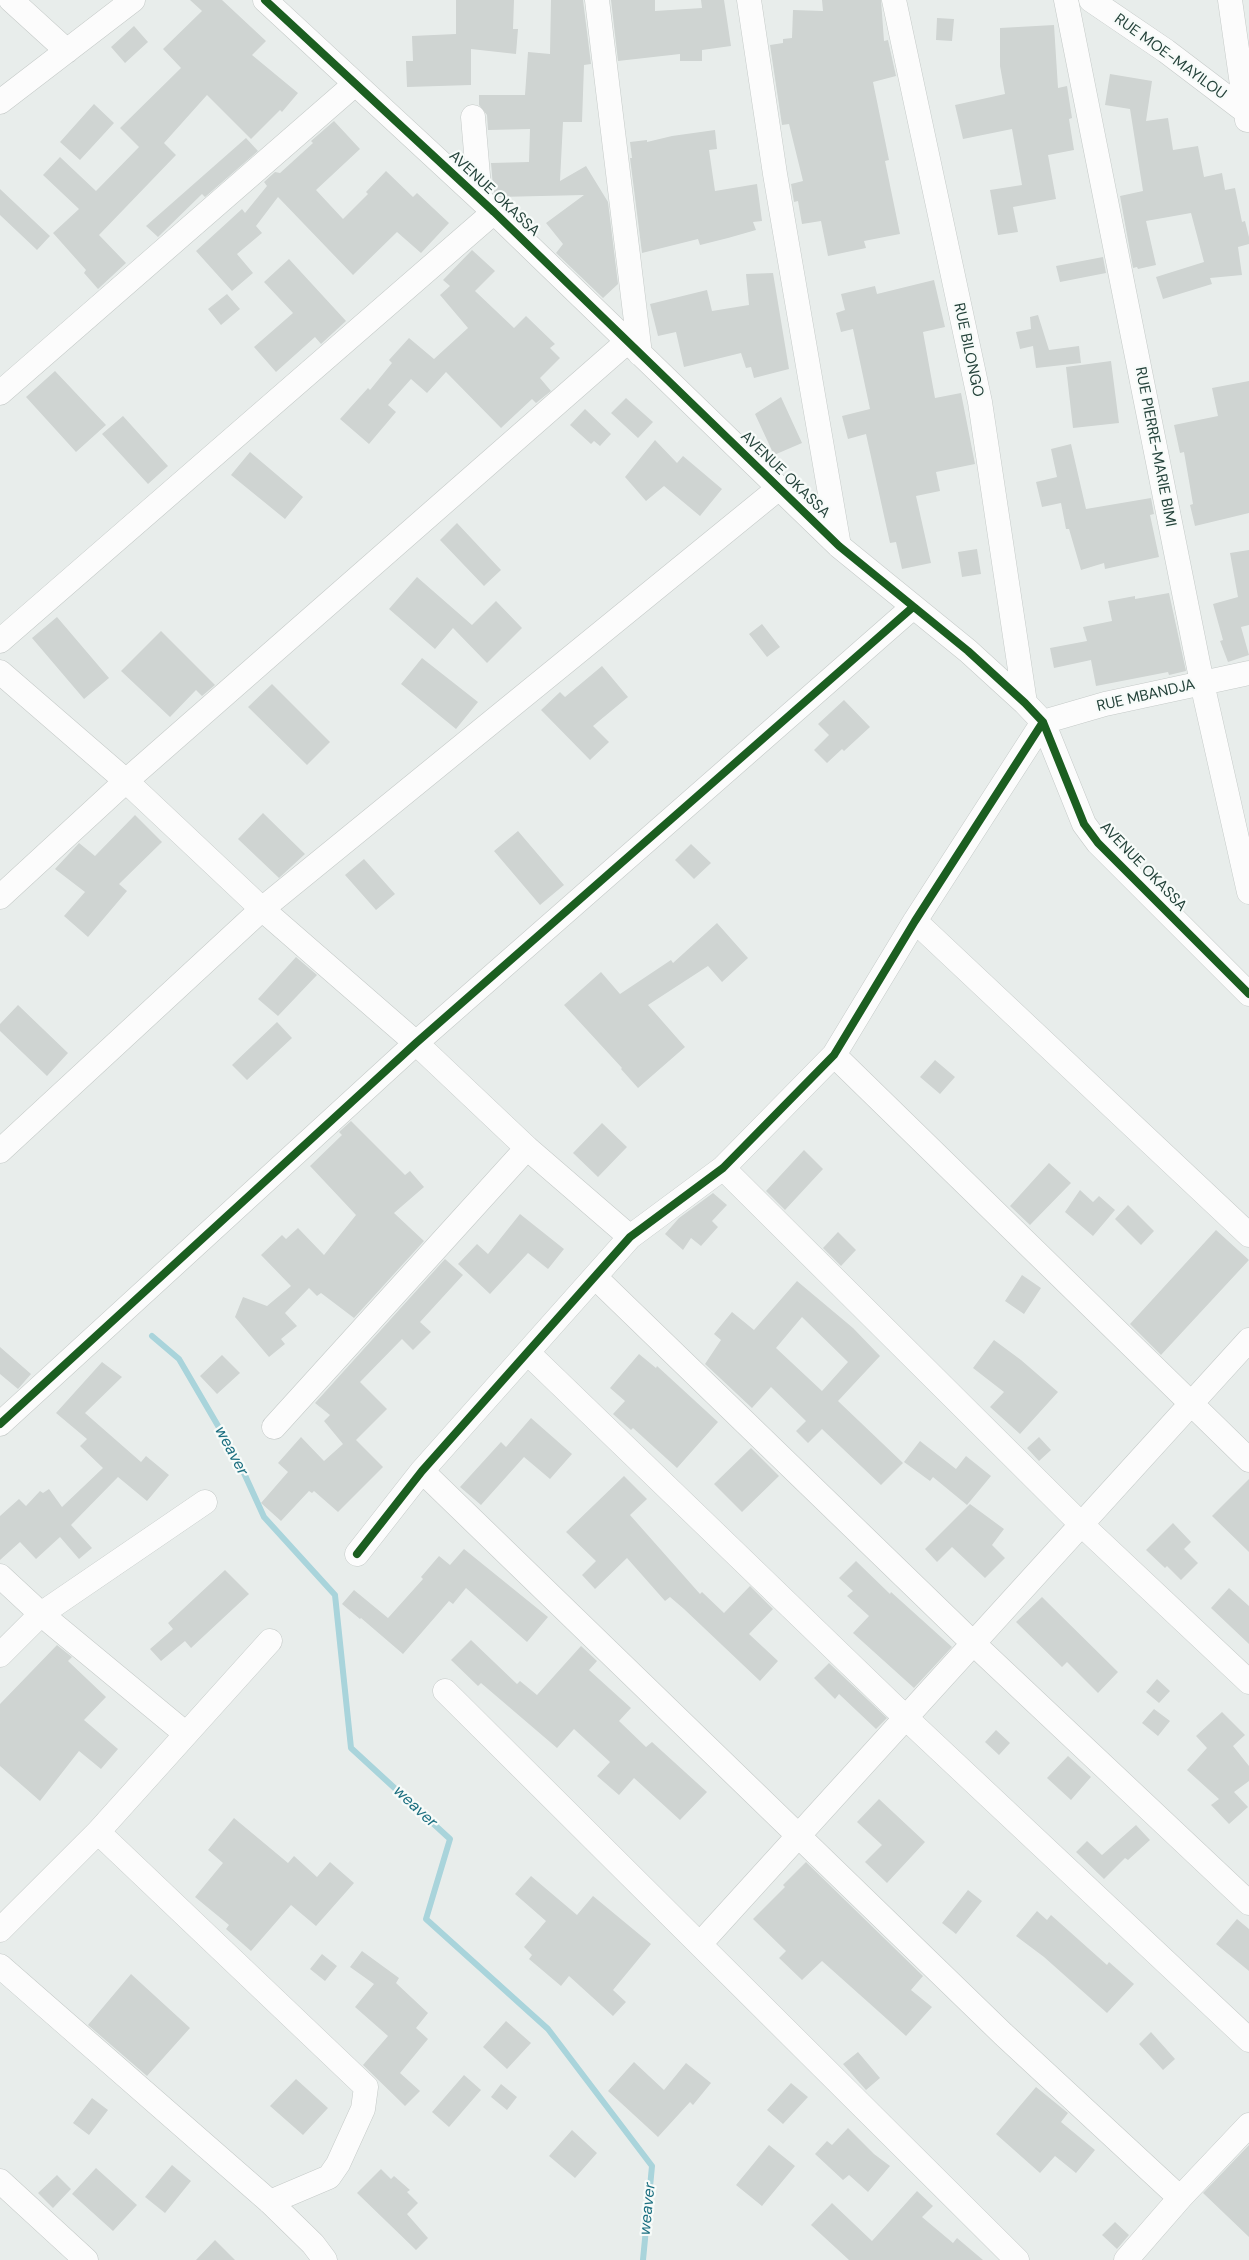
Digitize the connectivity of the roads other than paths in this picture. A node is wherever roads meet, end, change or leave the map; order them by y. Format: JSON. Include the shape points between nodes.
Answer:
{"nodes":[{"id":1,"x":11,"y":0,"type":"edge"},
{"id":2,"x":133,"y":0,"type":"edge"},
{"id":3,"x":265,"y":0,"type":"edge"},
{"id":4,"x":598,"y":0,"type":"edge"},
{"id":5,"x":749,"y":0,"type":"edge"},
{"id":6,"x":894,"y":0,"type":"edge"},
{"id":7,"x":1066,"y":0,"type":"edge"},
{"id":8,"x":1091,"y":0,"type":"edge"},
{"id":9,"x":1230,"y":0,"type":"edge"},
{"id":10,"x":67,"y":51,"type":"junction"},
{"id":11,"x":355,"y":84,"type":"junction"},
{"id":12,"x":0,"y":102,"type":"edge"},
{"id":13,"x":473,"y":117,"type":"dead end"},
{"id":14,"x":1247,"y":118,"type":"edge"},
{"id":15,"x":487,"y":206,"type":"junction"},
{"id":16,"x":634,"y":348,"type":"junction"},
{"id":17,"x":0,"y":393,"type":"edge"},
{"id":18,"x":779,"y":488,"type":"junction"},
{"id":19,"x":839,"y":546,"type":"junction"},
{"id":20,"x":913,"y":607,"type":"junction"},
{"id":21,"x":0,"y":641,"type":"edge"},
{"id":22,"x":0,"y":672,"type":"edge"},
{"id":23,"x":1249,"y":673,"type":"edge"},
{"id":24,"x":1202,"y":683,"type":"junction"},
{"id":25,"x":1025,"y":702,"type":"junction"},
{"id":26,"x":1043,"y":722,"type":"junction"},
{"id":27,"x":126,"y":780,"type":"junction"},
{"id":28,"x":1249,"y":892,"type":"edge"},
{"id":29,"x":0,"y":897,"type":"edge"},
{"id":30,"x":262,"y":909,"type":"junction"},
{"id":31,"x":915,"y":921,"type":"junction"},
{"id":32,"x":1249,"y":994,"type":"edge"},
{"id":33,"x":416,"y":1043,"type":"junction"},
{"id":34,"x":834,"y":1055,"type":"junction"},
{"id":35,"x":527,"y":1148,"type":"junction"},
{"id":36,"x":0,"y":1151,"type":"edge"},
{"id":37,"x":723,"y":1168,"type":"junction"},
{"id":38,"x":1249,"y":1235,"type":"edge"},
{"id":39,"x":630,"y":1237,"type":"junction"},
{"id":40,"x":595,"y":1277,"type":"junction"},
{"id":41,"x":1249,"y":1340,"type":"edge"},
{"id":42,"x":528,"y":1353,"type":"junction"},
{"id":43,"x":1190,"y":1403,"type":"junction"},
{"id":44,"x":0,"y":1424,"type":"edge"},
{"id":45,"x":274,"y":1427,"type":"dead end"},
{"id":46,"x":1249,"y":1460,"type":"edge"},
{"id":47,"x":422,"y":1470,"type":"junction"},
{"id":48,"x":205,"y":1502,"type":"dead end"},
{"id":49,"x":1081,"y":1524,"type":"junction"},
{"id":50,"x":357,"y":1554,"type":"dead end"},
{"id":51,"x":0,"y":1576,"type":"edge"},
{"id":52,"x":41,"y":1614,"type":"junction"},
{"id":53,"x":270,"y":1641,"type":"dead end"},
{"id":54,"x":974,"y":1644,"type":"junction"},
{"id":55,"x":0,"y":1655,"type":"edge"},
{"id":56,"x":1249,"y":1682,"type":"edge"},
{"id":57,"x":445,"y":1691,"type":"dead end"},
{"id":58,"x":906,"y":1718,"type":"junction"},
{"id":59,"x":186,"y":1734,"type":"junction"},
{"id":60,"x":98,"y":1832,"type":"junction"},
{"id":61,"x":799,"y":1834,"type":"junction"},
{"id":62,"x":1249,"y":1903,"type":"edge"},
{"id":63,"x":0,"y":1930,"type":"edge"},
{"id":64,"x":700,"y":1944,"type":"junction"},
{"id":65,"x":0,"y":1966,"type":"edge"},
{"id":66,"x":1249,"y":2040,"type":"edge"},
{"id":67,"x":1249,"y":2124,"type":"edge"},
{"id":68,"x":0,"y":2181,"type":"edge"},
{"id":69,"x":1180,"y":2198,"type":"junction"},
{"id":70,"x":270,"y":2202,"type":"junction"},
{"id":71,"x":86,"y":2260,"type":"edge"},
{"id":72,"x":325,"y":2260,"type":"edge"},
{"id":73,"x":1017,"y":2260,"type":"edge"},
{"id":74,"x":1126,"y":2260,"type":"edge"}],
"edges":[{"from":1,"to":10,"type":"street"},
{"from":2,"to":10,"type":"street"},
{"from":3,"to":11,"type":"street","name":"AVENUE OKASSA"},
{"from":4,"to":16,"type":"street"},
{"from":5,"to":19,"type":"street","via":[[775,174]]},
{"from":6,"to":25,"type":"street","name":"RUE BILONGO","via":[[980,402]]},
{"from":7,"to":24,"type":"street","name":"RUE PIERRE-MARIE BIMI"},
{"from":8,"to":14,"type":"street","name":"RUE MOE-MAYILOU","via":[[1166,51]]},
{"from":9,"to":14,"type":"street"},
{"from":10,"to":12,"type":"street"},
{"from":11,"to":15,"type":"street","name":"AVENUE OKASSA"},
{"from":11,"to":17,"type":"street"},
{"from":13,"to":15,"type":"street"},
{"from":15,"to":16,"type":"street","name":"AVENUE OKASSA"},
{"from":15,"to":21,"type":"street"},
{"from":16,"to":18,"type":"street","name":"AVENUE OKASSA"},
{"from":16,"to":27,"type":"street"},
{"from":18,"to":19,"type":"street","name":"AVENUE OKASSA"},
{"from":18,"to":30,"type":"street"},
{"from":19,"to":20,"type":"street","name":"AVENUE OKASSA"},
{"from":20,"to":25,"type":"street","name":"AVENUE OKASSA"},
{"from":20,"to":33,"type":"street"},
{"from":22,"to":27,"type":"street"},
{"from":23,"to":24,"type":"street","name":"RUE MBANDJA"},
{"from":24,"to":26,"type":"street","name":"RUE MBANDJA","via":[[1105,704]]},
{"from":24,"to":28,"type":"street","name":"RUE PIERRE-MARIE BIMI"},
{"from":25,"to":26,"type":"street","name":"AVENUE OKASSA"},
{"from":26,"to":31,"type":"street"},
{"from":26,"to":32,"type":"street","name":"AVENUE OKASSA","via":[[1084,824],[1098,843]]},
{"from":27,"to":29,"type":"street"},
{"from":27,"to":30,"type":"street"},
{"from":30,"to":33,"type":"street"},
{"from":30,"to":36,"type":"street"},
{"from":31,"to":34,"type":"street"},
{"from":31,"to":38,"type":"street"},
{"from":33,"to":35,"type":"street"},
{"from":33,"to":44,"type":"street"},
{"from":34,"to":37,"type":"street"},
{"from":34,"to":43,"type":"street"},
{"from":35,"to":39,"type":"street"},
{"from":35,"to":45,"type":"street"},
{"from":37,"to":39,"type":"street"},
{"from":37,"to":49,"type":"street"},
{"from":39,"to":40,"type":"street"},
{"from":40,"to":42,"type":"street"},
{"from":40,"to":54,"type":"street"},
{"from":41,"to":43,"type":"street"},
{"from":42,"to":47,"type":"street"},
{"from":42,"to":58,"type":"street"},
{"from":43,"to":46,"type":"street"},
{"from":43,"to":49,"type":"street"},
{"from":47,"to":50,"type":"street"},
{"from":47,"to":61,"type":"street"},
{"from":48,"to":52,"type":"street"},
{"from":49,"to":54,"type":"street"},
{"from":49,"to":56,"type":"street"},
{"from":51,"to":52,"type":"street"},
{"from":52,"to":55,"type":"street"},
{"from":52,"to":59,"type":"street"},
{"from":53,"to":59,"type":"street"},
{"from":54,"to":58,"type":"street"},
{"from":54,"to":62,"type":"street"},
{"from":57,"to":64,"type":"street"},
{"from":58,"to":61,"type":"street"},
{"from":58,"to":66,"type":"street"},
{"from":59,"to":60,"type":"street"},
{"from":60,"to":63,"type":"street"},
{"from":60,"to":70,"type":"street","via":[[366,2087],[363,2109],[329,2177]]},
{"from":61,"to":64,"type":"street"},
{"from":61,"to":69,"type":"street","via":[[1003,2034]]},
{"from":64,"to":73,"type":"street"},
{"from":65,"to":70,"type":"street"},
{"from":67,"to":69,"type":"street"},
{"from":68,"to":71,"type":"street"},
{"from":69,"to":74,"type":"street"},
{"from":70,"to":72,"type":"street"}]}
